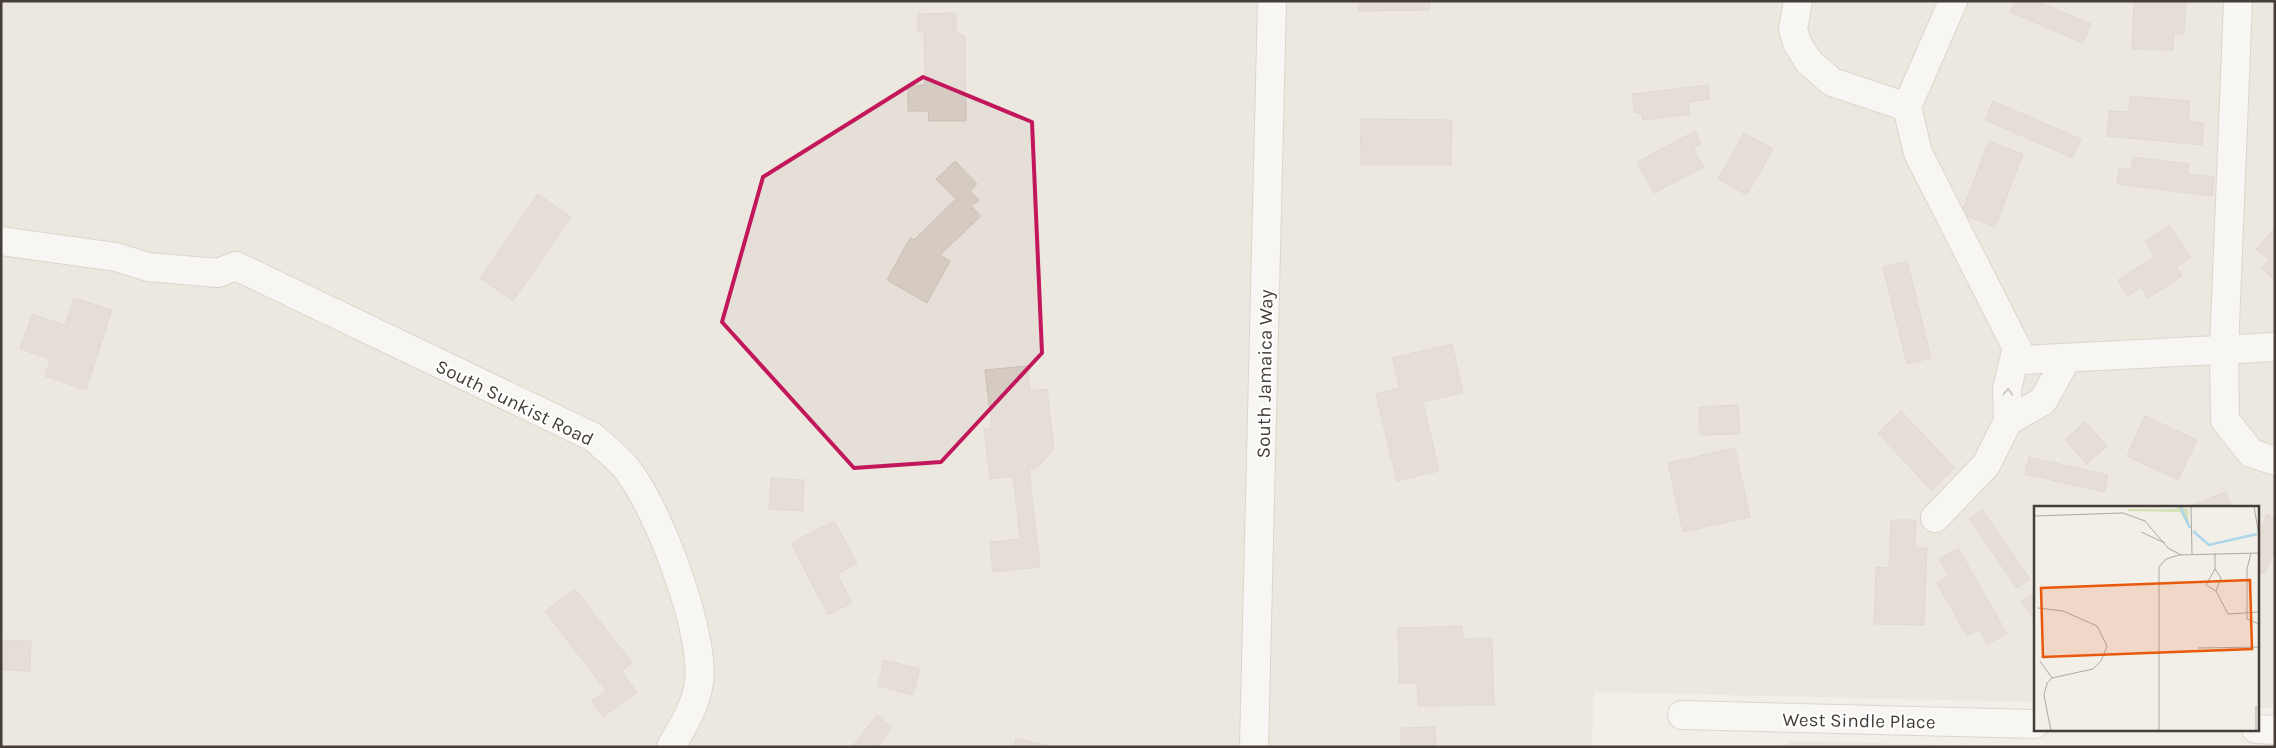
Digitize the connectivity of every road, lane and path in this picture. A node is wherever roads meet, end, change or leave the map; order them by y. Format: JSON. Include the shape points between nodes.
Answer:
{"nodes":[{"id":1,"x":1272,"y":1,"type":"edge"},
{"id":2,"x":1798,"y":1,"type":"edge"},
{"id":3,"x":1953,"y":1,"type":"edge"},
{"id":4,"x":2238,"y":1,"type":"edge"},
{"id":5,"x":1908,"y":107,"type":"junction"},
{"id":6,"x":1,"y":241,"type":"edge"},
{"id":7,"x":2017,"y":346,"type":"junction"},
{"id":8,"x":2275,"y":348,"type":"edge"},
{"id":9,"x":2224,"y":350,"type":"junction"},
{"id":10,"x":2067,"y":358,"type":"junction"},
{"id":11,"x":2008,"y":420,"type":"junction"},
{"id":12,"x":2275,"y":461,"type":"edge"},
{"id":13,"x":1935,"y":518,"type":"dead end"},
{"id":14,"x":1682,"y":715,"type":"dead end"},
{"id":15,"x":2034,"y":724,"type":"edge"},
{"id":16,"x":2258,"y":729,"type":"edge"},
{"id":17,"x":2275,"y":730,"type":"edge"},
{"id":18,"x":671,"y":747,"type":"edge"},
{"id":19,"x":1254,"y":747,"type":"edge"}],
"edges":[{"from":1,"to":19,"type":"street","name":"South Jamaica Way"},
{"from":2,"to":5,"type":"street","via":[[1792,29],[1809,62],[1832,82]]},
{"from":3,"to":5,"type":"street"},
{"from":4,"to":9,"type":"street"},
{"from":5,"to":7,"type":"street","via":[[1918,153]]},
{"from":6,"to":18,"type":"street","name":"South Sunkist Road","via":[[116,257],[148,267],[218,274],[236,266],[593,437],[626,468],[647,503],[684,588],[700,658],[698,688]]},
{"from":7,"to":10,"type":"street","via":[[2023,360]]},
{"from":11,"to":7,"type":"street","one_way":true,"via":[[2008,389]]},
{"from":8,"to":9,"type":"street"},
{"from":9,"to":10,"type":"street"},
{"from":9,"to":12,"type":"street","via":[[2225,420],[2251,453]]},
{"from":10,"to":11,"type":"street","via":[[2043,401]]},
{"from":11,"to":13,"type":"street","via":[[1986,465]]},
{"from":14,"to":15,"type":"street","name":"West Sindle Place"},
{"from":16,"to":17,"type":"street"}]}
